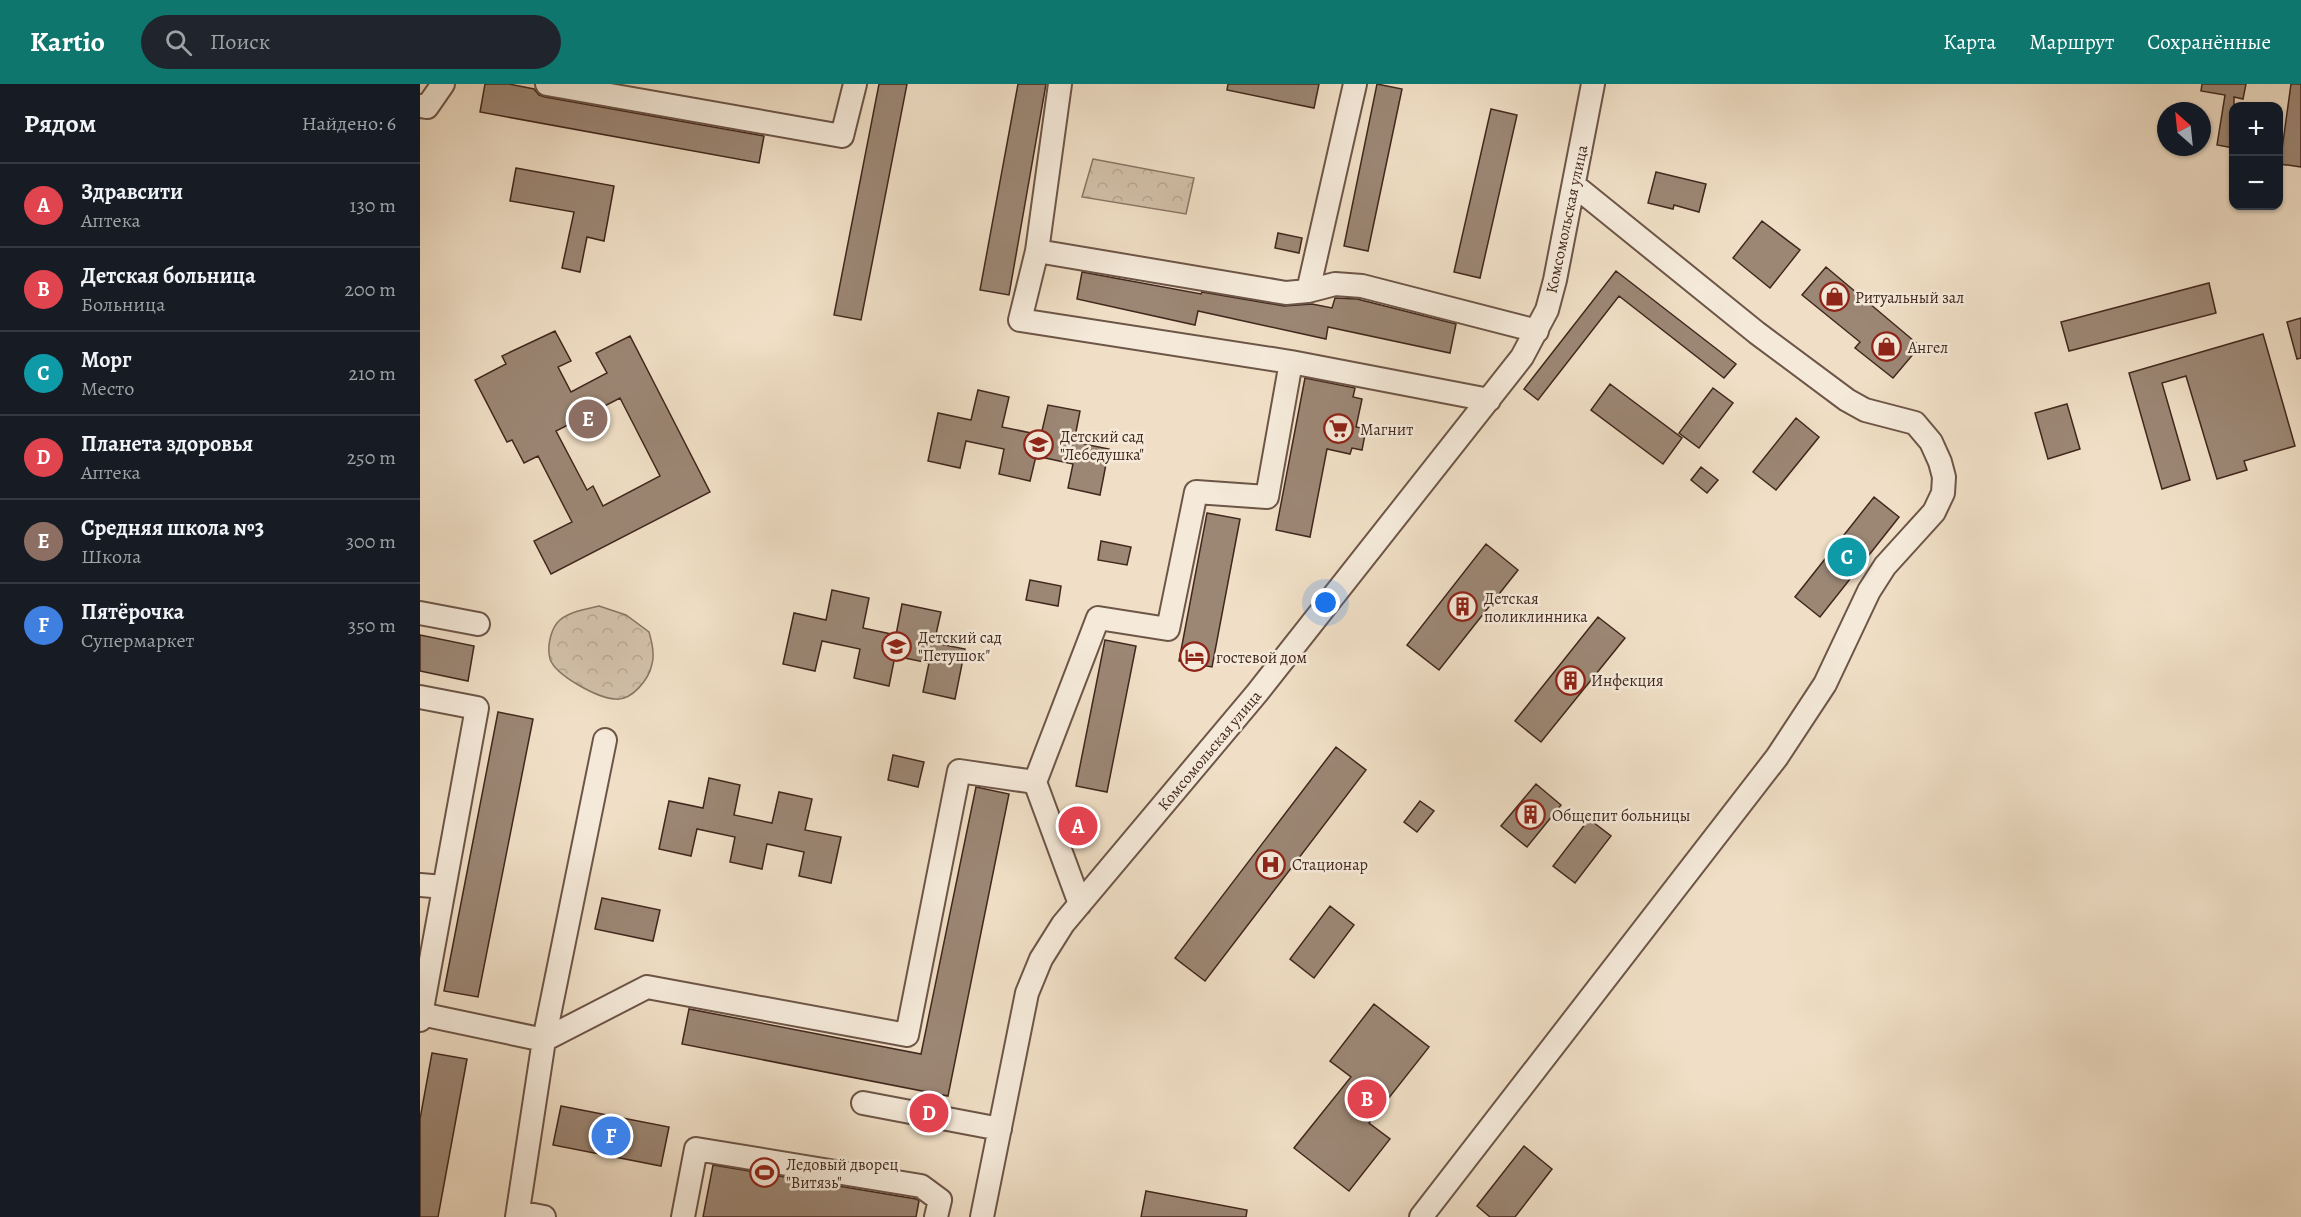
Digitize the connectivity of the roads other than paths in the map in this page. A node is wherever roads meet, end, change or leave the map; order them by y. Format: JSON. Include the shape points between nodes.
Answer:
{"nodes":[{"id":1,"x":443,"y":84,"type":"edge"},
{"id":2,"x":547,"y":84,"type":"edge"},
{"id":3,"x":855,"y":84,"type":"edge"},
{"id":4,"x":1059,"y":84,"type":"edge"},
{"id":5,"x":1355,"y":84,"type":"edge"},
{"id":6,"x":1593,"y":84,"type":"edge"},
{"id":7,"x":659,"y":94,"type":"edge"},
{"id":8,"x":420,"y":105,"type":"edge"},
{"id":9,"x":1574,"y":184,"type":"junction"},
{"id":10,"x":1036,"y":251,"type":"junction"},
{"id":11,"x":1308,"y":291,"type":"junction"},
{"id":12,"x":1537,"y":331,"type":"junction"},
{"id":13,"x":1291,"y":362,"type":"junction"},
{"id":14,"x":1489,"y":400,"type":"junction"},
{"id":15,"x":420,"y":613,"type":"edge"},
{"id":16,"x":478,"y":624,"type":"dead end"},
{"id":17,"x":420,"y":697,"type":"edge"},
{"id":18,"x":605,"y":740,"type":"dead end"},
{"id":19,"x":1035,"y":782,"type":"junction"},
{"id":20,"x":420,"y":885,"type":"edge"},
{"id":21,"x":444,"y":887,"type":"junction"},
{"id":22,"x":1080,"y":904,"type":"junction"},
{"id":23,"x":421,"y":1017,"type":"edge"},
{"id":24,"x":544,"y":1040,"type":"junction"},
{"id":25,"x":863,"y":1103,"type":"dead end"},
{"id":26,"x":1000,"y":1129,"type":"junction"},
{"id":27,"x":518,"y":1214,"type":"edge"},
{"id":28,"x":544,"y":1217,"type":"edge"},
{"id":29,"x":683,"y":1217,"type":"edge"},
{"id":30,"x":936,"y":1217,"type":"edge"},
{"id":31,"x":982,"y":1217,"type":"edge"},
{"id":32,"x":1421,"y":1217,"type":"edge"}],
"edges":[{"from":1,"to":8,"type":"street","via":[[427,106]]},
{"from":2,"to":7,"type":"street"},
{"from":3,"to":7,"type":"street","via":[[842,136]]},
{"from":4,"to":10,"type":"street"},
{"from":5,"to":11,"type":"street"},
{"from":6,"to":9,"type":"street","name":"Комсомольская улица"},
{"from":9,"to":12,"type":"street","name":"Комсомольская улица","via":[[1555,280]]},
{"from":9,"to":32,"type":"street","via":[[1757,333],[1847,400],[1865,410],[1915,423],[1931,442],[1940,462],[1943,493],[1934,512],[1869,591],[1825,684],[1777,757]]},
{"from":10,"to":11,"type":"street","via":[[1286,293]]},
{"from":10,"to":13,"type":"street","via":[[1020,320]]},
{"from":11,"to":12,"type":"street","via":[[1335,284],[1362,286]]},
{"from":12,"to":14,"type":"street","name":"Комсомольская улица"},
{"from":13,"to":14,"type":"street"},
{"from":13,"to":19,"type":"street","via":[[1267,497],[1196,492],[1168,629],[1098,618]]},
{"from":14,"to":22,"type":"street","name":"Комсомольская улица","via":[[1257,693]]},
{"from":15,"to":16,"type":"street"},
{"from":17,"to":21,"type":"street","via":[[477,708]]},
{"from":18,"to":24,"type":"street"},
{"from":19,"to":22,"type":"street"},
{"from":19,"to":24,"type":"street","via":[[959,771],[907,1035],[647,987]]},
{"from":20,"to":21,"type":"street"},
{"from":21,"to":23,"type":"street"},
{"from":22,"to":26,"type":"street","name":"Комсомольская улица","via":[[1041,959],[1027,993]]},
{"from":23,"to":24,"type":"street"},
{"from":24,"to":27,"type":"street"},
{"from":25,"to":26,"type":"street"},
{"from":26,"to":31,"type":"street","name":"Комсомольская улица"},
{"from":27,"to":28,"type":"street"},
{"from":29,"to":30,"type":"street","via":[[696,1149],[921,1186],[940,1200]]}]}
